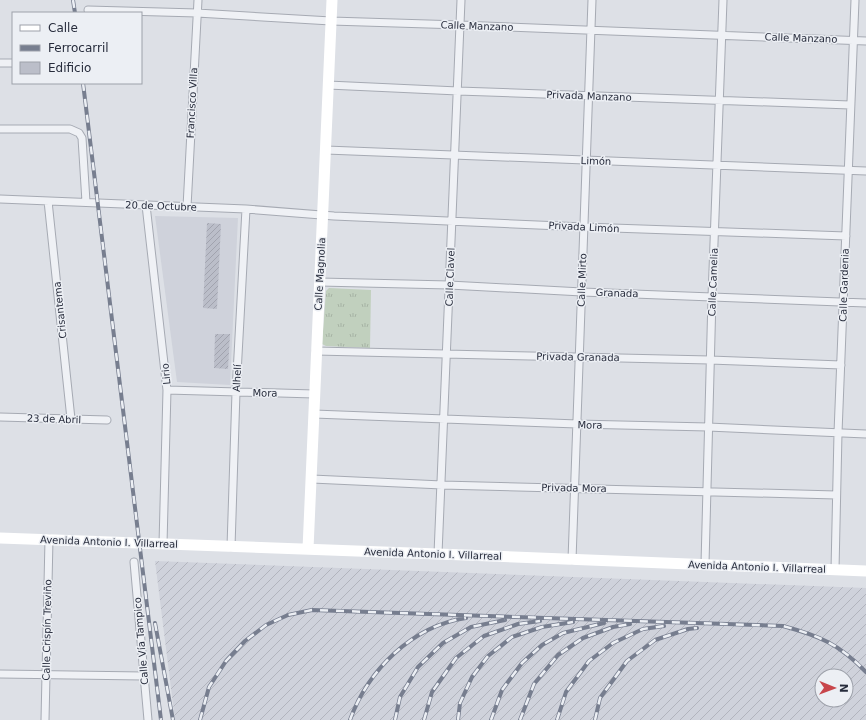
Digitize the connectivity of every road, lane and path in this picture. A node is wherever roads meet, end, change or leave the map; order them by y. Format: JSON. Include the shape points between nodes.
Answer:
{"nodes":[{"id":1,"x":198,"y":0,"type":"edge"},
{"id":2,"x":332,"y":0,"type":"edge"},
{"id":3,"x":461,"y":0,"type":"edge"},
{"id":4,"x":592,"y":0,"type":"edge"},
{"id":5,"x":723,"y":0,"type":"edge"},
{"id":6,"x":855,"y":0,"type":"edge"},
{"id":7,"x":88,"y":10,"type":"dead end"},
{"id":8,"x":197,"y":13,"type":"junction"},
{"id":9,"x":331,"y":21,"type":"junction"},
{"id":10,"x":460,"y":25,"type":"junction"},
{"id":11,"x":592,"y":30,"type":"junction"},
{"id":12,"x":721,"y":35,"type":"junction"},
{"id":13,"x":853,"y":40,"type":"junction"},
{"id":14,"x":866,"y":41,"type":"edge"},
{"id":15,"x":0,"y":63,"type":"edge"},
{"id":16,"x":12,"y":63,"type":"edge"},
{"id":17,"x":328,"y":85,"type":"junction"},
{"id":18,"x":458,"y":91,"type":"junction"},
{"id":19,"x":588,"y":96,"type":"junction"},
{"id":20,"x":718,"y":100,"type":"junction"},
{"id":21,"x":850,"y":105,"type":"junction"},
{"id":22,"x":0,"y":129,"type":"edge"},
{"id":23,"x":326,"y":150,"type":"junction"},
{"id":24,"x":455,"y":156,"type":"junction"},
{"id":25,"x":587,"y":161,"type":"junction"},
{"id":26,"x":717,"y":165,"type":"junction"},
{"id":27,"x":848,"y":170,"type":"junction"},
{"id":28,"x":866,"y":171,"type":"edge"},
{"id":29,"x":0,"y":199,"type":"edge"},
{"id":30,"x":48,"y":201,"type":"junction"},
{"id":31,"x":86,"y":202,"type":"junction"},
{"id":32,"x":146,"y":205,"type":"junction"},
{"id":33,"x":186,"y":207,"type":"junction"},
{"id":34,"x":246,"y":209,"type":"junction"},
{"id":35,"x":323,"y":214,"type":"junction"},
{"id":36,"x":452,"y":220,"type":"junction"},
{"id":37,"x":584,"y":227,"type":"junction"},
{"id":38,"x":715,"y":233,"type":"junction"},
{"id":39,"x":846,"y":236,"type":"junction"},
{"id":40,"x":320,"y":282,"type":"junction"},
{"id":41,"x":449,"y":285,"type":"junction"},
{"id":42,"x":582,"y":292,"type":"junction"},
{"id":43,"x":712,"y":297,"type":"junction"},
{"id":44,"x":844,"y":302,"type":"junction"},
{"id":45,"x":866,"y":303,"type":"edge"},
{"id":46,"x":316,"y":351,"type":"junction"},
{"id":47,"x":447,"y":354,"type":"junction"},
{"id":48,"x":580,"y":357,"type":"junction"},
{"id":49,"x":710,"y":360,"type":"junction"},
{"id":50,"x":841,"y":366,"type":"junction"},
{"id":51,"x":168,"y":390,"type":"junction"},
{"id":52,"x":236,"y":392,"type":"junction"},
{"id":53,"x":314,"y":394,"type":"junction"},
{"id":54,"x":314,"y":414,"type":"junction"},
{"id":55,"x":0,"y":418,"type":"edge"},
{"id":56,"x":71,"y":419,"type":"junction"},
{"id":57,"x":107,"y":420,"type":"dead end"},
{"id":58,"x":444,"y":420,"type":"junction"},
{"id":59,"x":577,"y":424,"type":"junction"},
{"id":60,"x":708,"y":427,"type":"junction"},
{"id":61,"x":838,"y":433,"type":"junction"},
{"id":62,"x":866,"y":434,"type":"edge"},
{"id":63,"x":312,"y":479,"type":"junction"},
{"id":64,"x":442,"y":485,"type":"junction"},
{"id":65,"x":575,"y":488,"type":"junction"},
{"id":66,"x":707,"y":492,"type":"junction"},
{"id":67,"x":836,"y":495,"type":"junction"},
{"id":68,"x":0,"y":538,"type":"edge"},
{"id":69,"x":49,"y":539,"type":"junction"},
{"id":70,"x":163,"y":544,"type":"junction"},
{"id":71,"x":231,"y":547,"type":"junction"},
{"id":72,"x":308,"y":549,"type":"junction"},
{"id":73,"x":438,"y":554,"type":"junction"},
{"id":74,"x":572,"y":560,"type":"junction"},
{"id":75,"x":134,"y":562,"type":"dead end"},
{"id":76,"x":705,"y":564,"type":"junction"},
{"id":77,"x":835,"y":570,"type":"junction"},
{"id":78,"x":866,"y":571,"type":"edge"},
{"id":79,"x":0,"y":674,"type":"edge"},
{"id":80,"x":46,"y":675,"type":"junction"},
{"id":81,"x":144,"y":676,"type":"junction"},
{"id":82,"x":45,"y":720,"type":"edge"},
{"id":83,"x":148,"y":720,"type":"edge"}],
"edges":[{"from":1,"to":8,"type":"street","name":"Francisco Villa"},
{"from":2,"to":9,"type":"street","name":"Calle Magnolia"},
{"from":3,"to":10,"type":"street","name":"Calle Clavel"},
{"from":4,"to":11,"type":"street","name":"Calle Mirto"},
{"from":5,"to":12,"type":"street","name":"Calle Camelia"},
{"from":6,"to":13,"type":"street","name":"Calle Gardenia"},
{"from":7,"to":8,"type":"street","name":"Calle Manzano"},
{"from":8,"to":9,"type":"street","name":"Calle Manzano"},
{"from":8,"to":33,"type":"street","name":"Francisco Villa"},
{"from":9,"to":10,"type":"street","name":"Calle Manzano"},
{"from":9,"to":17,"type":"street","name":"Calle Magnolia"},
{"from":10,"to":11,"type":"street","name":"Calle Manzano"},
{"from":10,"to":18,"type":"street","name":"Calle Clavel"},
{"from":11,"to":12,"type":"street","name":"Calle Manzano"},
{"from":11,"to":19,"type":"street","name":"Calle Mirto"},
{"from":12,"to":13,"type":"street","name":"Calle Manzano"},
{"from":12,"to":20,"type":"street","name":"Calle Camelia"},
{"from":13,"to":14,"type":"street","name":"Calle Manzano"},
{"from":13,"to":21,"type":"street","name":"Calle Gardenia"},
{"from":15,"to":16,"type":"street"},
{"from":17,"to":18,"type":"street","name":"Privada Manzano"},
{"from":17,"to":23,"type":"street","name":"Calle Magnolia"},
{"from":18,"to":19,"type":"street","name":"Privada Manzano"},
{"from":18,"to":24,"type":"street","name":"Calle Clavel"},
{"from":19,"to":20,"type":"street","name":"Privada Manzano"},
{"from":19,"to":25,"type":"street","name":"Calle Mirto"},
{"from":20,"to":21,"type":"street","name":"Privada Manzano"},
{"from":20,"to":26,"type":"street","name":"Calle Camelia"},
{"from":21,"to":27,"type":"street","name":"Calle Gardenia"},
{"from":22,"to":31,"type":"street","via":[[77,131],[82,138]]},
{"from":23,"to":24,"type":"street","name":"Limón"},
{"from":23,"to":35,"type":"street","name":"Calle Magnolia"},
{"from":24,"to":25,"type":"street","name":"Limón"},
{"from":24,"to":36,"type":"street","name":"Calle Clavel"},
{"from":25,"to":26,"type":"street","name":"Limón"},
{"from":25,"to":37,"type":"street","name":"Calle Mirto"},
{"from":26,"to":27,"type":"street","name":"Limón"},
{"from":26,"to":38,"type":"street","name":"Calle Camelia"},
{"from":27,"to":28,"type":"street","name":"Limón"},
{"from":27,"to":39,"type":"street","name":"Calle Gardenia"},
{"from":29,"to":30,"type":"street","name":"20 de Octubre"},
{"from":30,"to":31,"type":"street","name":"20 de Octubre"},
{"from":30,"to":56,"type":"street","name":"Crisantema"},
{"from":31,"to":32,"type":"street","name":"20 de Octubre"},
{"from":32,"to":33,"type":"street","name":"20 de Octubre"},
{"from":32,"to":51,"type":"street","name":"Lirio"},
{"from":33,"to":34,"type":"street","name":"20 de Octubre"},
{"from":34,"to":35,"type":"street","name":"20 de Octubre"},
{"from":34,"to":52,"type":"street","name":"Alhelí"},
{"from":35,"to":36,"type":"street","name":"Privada Limón"},
{"from":35,"to":40,"type":"street","name":"Calle Magnolia"},
{"from":36,"to":37,"type":"street","name":"Privada Limón"},
{"from":36,"to":41,"type":"street","name":"Calle Clavel"},
{"from":37,"to":38,"type":"street","name":"Privada Limón"},
{"from":37,"to":42,"type":"street","name":"Calle Mirto"},
{"from":38,"to":39,"type":"street","name":"Privada Limón"},
{"from":38,"to":43,"type":"street","name":"Calle Camelia"},
{"from":39,"to":44,"type":"street","name":"Calle Gardenia"},
{"from":40,"to":41,"type":"street","name":"Granada"},
{"from":40,"to":46,"type":"street","name":"Calle Magnolia"},
{"from":41,"to":42,"type":"street","name":"Granada"},
{"from":41,"to":47,"type":"street","name":"Calle Clavel"},
{"from":42,"to":43,"type":"street","name":"Granada"},
{"from":42,"to":48,"type":"street","name":"Calle Mirto"},
{"from":43,"to":44,"type":"street","name":"Granada"},
{"from":43,"to":49,"type":"street","name":"Calle Camelia"},
{"from":44,"to":45,"type":"street","name":"Granada"},
{"from":44,"to":50,"type":"street","name":"Calle Gardenia"},
{"from":46,"to":47,"type":"street","name":"Privada Granada"},
{"from":46,"to":53,"type":"street","name":"Calle Magnolia"},
{"from":47,"to":48,"type":"street","name":"Privada Granada"},
{"from":47,"to":58,"type":"street","name":"Calle Clavel"},
{"from":48,"to":49,"type":"street","name":"Privada Granada"},
{"from":48,"to":59,"type":"street","name":"Calle Mirto"},
{"from":49,"to":50,"type":"street","name":"Privada Granada"},
{"from":49,"to":60,"type":"street","name":"Calle Camelia"},
{"from":50,"to":61,"type":"street","name":"Calle Gardenia"},
{"from":51,"to":52,"type":"street","name":"Mora"},
{"from":51,"to":70,"type":"street","name":"Lirio"},
{"from":52,"to":53,"type":"street","name":"Mora"},
{"from":52,"to":71,"type":"street","name":"Alhelí"},
{"from":53,"to":54,"type":"street","name":"Calle Magnolia"},
{"from":54,"to":58,"type":"street","name":"Mora"},
{"from":54,"to":63,"type":"street","name":"Calle Magnolia"},
{"from":55,"to":56,"type":"street","name":"23 de Abril"},
{"from":56,"to":57,"type":"street","name":"23 de Abril"},
{"from":58,"to":59,"type":"street","name":"Mora"},
{"from":58,"to":64,"type":"street","name":"Calle Clavel"},
{"from":59,"to":60,"type":"street","name":"Mora"},
{"from":59,"to":65,"type":"street","name":"Calle Mirto"},
{"from":60,"to":61,"type":"street","name":"Mora"},
{"from":60,"to":66,"type":"street","name":"Calle Camelia"},
{"from":61,"to":62,"type":"street","name":"Mora"},
{"from":61,"to":67,"type":"street","name":"Calle Gardenia"},
{"from":63,"to":64,"type":"street","name":"Privada Mora"},
{"from":63,"to":72,"type":"street","name":"Calle Magnolia"},
{"from":64,"to":65,"type":"street","name":"Privada Mora"},
{"from":64,"to":73,"type":"street","name":"Calle Clavel"},
{"from":65,"to":66,"type":"street","name":"Privada Mora"},
{"from":65,"to":74,"type":"street","name":"Calle Mirto"},
{"from":66,"to":67,"type":"street","name":"Privada Mora"},
{"from":66,"to":76,"type":"street","name":"Calle Camelia"},
{"from":67,"to":77,"type":"street","name":"Calle Gardenia"},
{"from":68,"to":69,"type":"street","name":"Avenida Antonio I. Villarreal"},
{"from":69,"to":70,"type":"street","name":"Avenida Antonio I. Villarreal"},
{"from":69,"to":80,"type":"street","name":"Calle Crispín Treviño"},
{"from":70,"to":71,"type":"street","name":"Avenida Antonio I. Villarreal"},
{"from":71,"to":72,"type":"street","name":"Avenida Antonio I. Villarreal"},
{"from":72,"to":73,"type":"street","name":"Avenida Antonio I. Villarreal"},
{"from":73,"to":74,"type":"street","name":"Avenida Antonio I. Villarreal"},
{"from":74,"to":76,"type":"street","name":"Avenida Antonio I. Villarreal"},
{"from":75,"to":81,"type":"street","name":"Calle Vía Tampico"},
{"from":76,"to":77,"type":"street","name":"Avenida Antonio I. Villarreal"},
{"from":77,"to":78,"type":"street","name":"Avenida Antonio I. Villarreal"},
{"from":79,"to":80,"type":"street"},
{"from":80,"to":81,"type":"street"},
{"from":80,"to":82,"type":"street","name":"Calle Crispín Treviño"},
{"from":81,"to":83,"type":"street","name":"Calle Vía Tampico"}]}
